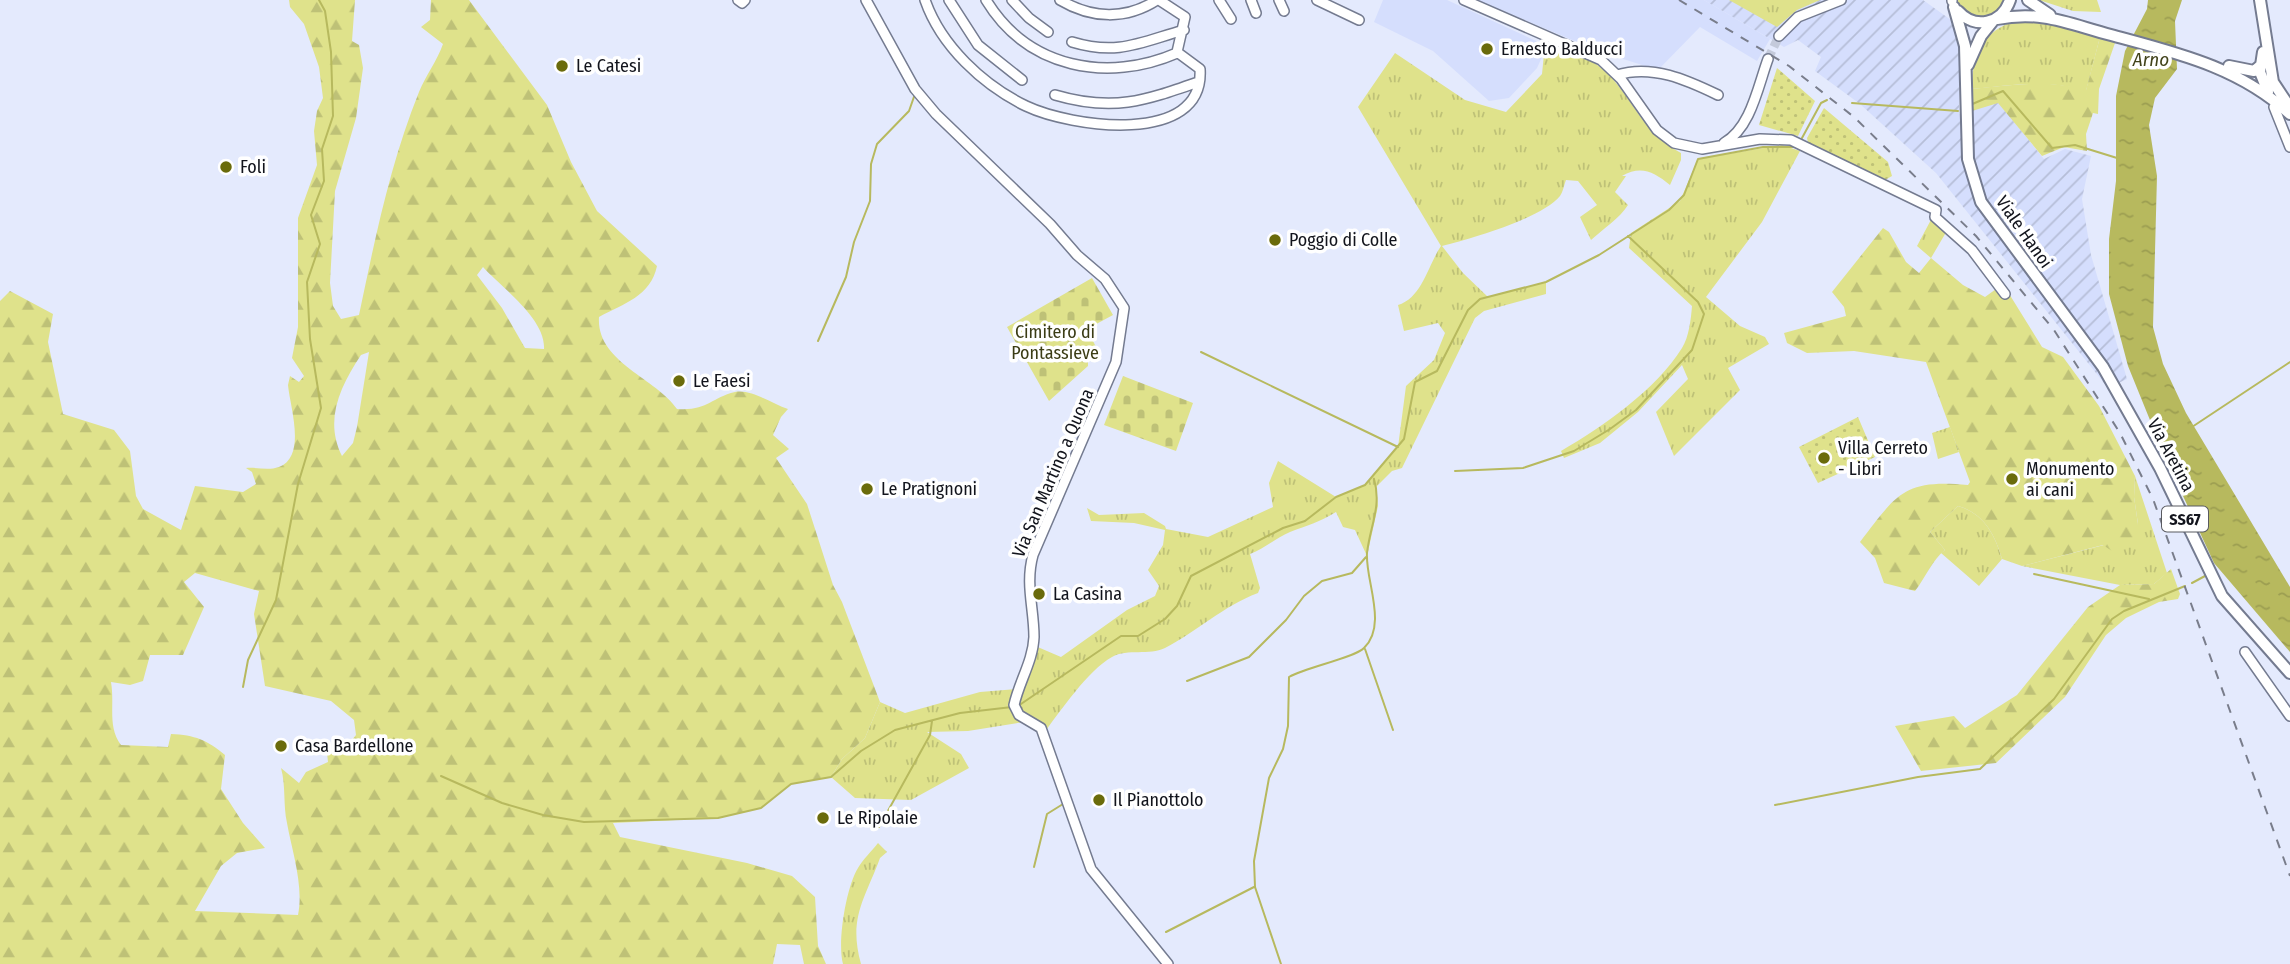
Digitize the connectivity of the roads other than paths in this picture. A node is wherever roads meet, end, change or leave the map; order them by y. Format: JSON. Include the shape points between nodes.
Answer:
{"nodes":[{"id":1,"x":738,"y":0,"type":"edge"},
{"id":2,"x":745,"y":0,"type":"edge"},
{"id":3,"x":866,"y":0,"type":"edge"},
{"id":4,"x":925,"y":0,"type":"edge"},
{"id":5,"x":949,"y":0,"type":"edge"},
{"id":6,"x":986,"y":0,"type":"edge"},
{"id":7,"x":1012,"y":0,"type":"edge"},
{"id":8,"x":1060,"y":0,"type":"edge"},
{"id":9,"x":1158,"y":0,"type":"edge"},
{"id":10,"x":1219,"y":0,"type":"edge"},
{"id":11,"x":1251,"y":0,"type":"edge"},
{"id":12,"x":1279,"y":0,"type":"edge"},
{"id":13,"x":1317,"y":0,"type":"edge"},
{"id":14,"x":1464,"y":0,"type":"edge"},
{"id":15,"x":1841,"y":0,"type":"edge"},
{"id":16,"x":2010,"y":0,"type":"edge"},
{"id":17,"x":2028,"y":0,"type":"edge"},
{"id":18,"x":2260,"y":0,"type":"edge"},
{"id":19,"x":1952,"y":2,"type":"edge"},
{"id":20,"x":1284,"y":11,"type":"dead end"},
{"id":21,"x":1256,"y":12,"type":"dead end"},
{"id":22,"x":2055,"y":18,"type":"junction"},
{"id":23,"x":1231,"y":19,"type":"dead end"},
{"id":24,"x":1359,"y":20,"type":"dead end"},
{"id":25,"x":1995,"y":20,"type":"junction"},
{"id":26,"x":1184,"y":30,"type":"junction"},
{"id":27,"x":1048,"y":32,"type":"dead end"},
{"id":28,"x":1779,"y":36,"type":"tunnel mouth"},
{"id":29,"x":1072,"y":42,"type":"dead end"},
{"id":30,"x":1177,"y":53,"type":"junction"},
{"id":31,"x":1768,"y":59,"type":"tunnel mouth"},
{"id":32,"x":2204,"y":60,"type":"junction"},
{"id":33,"x":2265,"y":65,"type":"junction"},
{"id":34,"x":2229,"y":66,"type":"junction"},
{"id":35,"x":1967,"y":71,"type":"junction"},
{"id":36,"x":1617,"y":75,"type":"junction"},
{"id":37,"x":1022,"y":80,"type":"dead end"},
{"id":38,"x":2245,"y":80,"type":"junction"},
{"id":39,"x":2262,"y":82,"type":"junction"},
{"id":40,"x":1197,"y":86,"type":"junction"},
{"id":41,"x":1055,"y":95,"type":"dead end"},
{"id":42,"x":1718,"y":95,"type":"dead end"},
{"id":43,"x":2273,"y":103,"type":"junction"},
{"id":44,"x":2290,"y":106,"type":"edge"},
{"id":45,"x":2290,"y":114,"type":"edge"},
{"id":46,"x":1744,"y":122,"type":"junction"},
{"id":47,"x":1738,"y":132,"type":"junction"},
{"id":48,"x":1760,"y":139,"type":"junction"},
{"id":49,"x":1748,"y":140,"type":"junction"},
{"id":50,"x":1723,"y":144,"type":"junction"},
{"id":51,"x":2290,"y":147,"type":"edge"},
{"id":52,"x":2005,"y":294,"type":"dead end"},
{"id":53,"x":2093,"y":354,"type":"joint"},
{"id":54,"x":2245,"y":652,"type":"dead end"},
{"id":55,"x":2290,"y":673,"type":"edge"},
{"id":56,"x":2290,"y":716,"type":"edge"},
{"id":57,"x":1168,"y":964,"type":"edge"}],
"edges":[{"from":1,"to":2,"type":"street"},
{"from":3,"to":57,"type":"street","name":"Via San Martino a Quona","via":[[915,89],[1105,279],[1124,308],[1113,369],[1032,555],[1028,574],[1032,654],[1014,705],[1019,715],[1041,728],[1091,869]]},
{"from":4,"to":40,"type":"street","via":[[947,39],[975,71],[1012,99],[1051,116],[1103,125],[1154,121],[1186,110]]},
{"from":5,"to":37,"type":"street","via":[[978,45]]},
{"from":6,"to":30,"type":"street","via":[[1007,27],[1043,52],[1090,68],[1150,64]]},
{"from":7,"to":27,"type":"street"},
{"from":8,"to":9,"type":"street","via":[[1096,14],[1117,15]]},
{"from":9,"to":26,"type":"street","via":[[1183,13]]},
{"from":10,"to":23,"type":"street"},
{"from":11,"to":21,"type":"street"},
{"from":12,"to":20,"type":"street"},
{"from":13,"to":24,"type":"street"},
{"from":14,"to":36,"type":"street","via":[[1588,53]]},
{"from":15,"to":28,"type":"street","via":[[1798,17]]},
{"from":16,"to":25,"type":"main road","name":"Viale Hanoi"},
{"from":17,"to":22,"type":"main road"},
{"from":18,"to":33,"type":"main road"},
{"from":19,"to":25,"type":"main road","name":"Viale Hanoi","via":[[1967,20]]},
{"from":19,"to":35,"type":"main road","name":"Viale Hanoi","number":"SS67"},
{"from":22,"to":25,"type":"main road","via":[[2021,13]]},
{"from":22,"to":32,"type":"main road"},
{"from":25,"to":35,"type":"main road","name":"Viale Hanoi","number":"SS67","via":[[1977,44]]},
{"from":26,"to":29,"type":"street","via":[[1118,49]]},
{"from":26,"to":30,"type":"street"},
{"from":30,"to":40,"type":"street","via":[[1198,66]]},
{"from":31,"to":46,"type":"street"},
{"from":32,"to":34,"type":"main road"},
{"from":32,"to":38,"type":"main road"},
{"from":33,"to":34,"type":"main road","via":[[2254,71]]},
{"from":33,"to":39,"type":"main road","via":[[2268,76]]},
{"from":33,"to":44,"type":"main road"},
{"from":34,"to":39,"type":"main road"},
{"from":35,"to":53,"type":"main road","name":"Viale Hanoi","number":"SS67","via":[[1968,159],[1980,202]]},
{"from":36,"to":42,"type":"street","via":[[1643,70]]},
{"from":36,"to":50,"type":"street","via":[[1666,138],[1692,148]]},
{"from":38,"to":39,"type":"main road"},
{"from":38,"to":43,"type":"main road"},
{"from":39,"to":43,"type":"main road"},
{"from":39,"to":44,"type":"main road"},
{"from":40,"to":41,"type":"street","via":[[1123,104]]},
{"from":43,"to":45,"type":"main road"},
{"from":43,"to":51,"type":"street"},
{"from":46,"to":47,"type":"street"},
{"from":46,"to":48,"type":"street"},
{"from":47,"to":49,"type":"street"},
{"from":47,"to":50,"type":"street"},
{"from":48,"to":49,"type":"street"},
{"from":48,"to":52,"type":"street","via":[[1803,144],[1936,210],[1936,217],[1972,250]]},
{"from":49,"to":50,"type":"street"},
{"from":53,"to":55,"type":"main road","name":"Via Aretina","number":"SS67","via":[[2160,468],[2222,596]]},
{"from":54,"to":56,"type":"street"}]}
